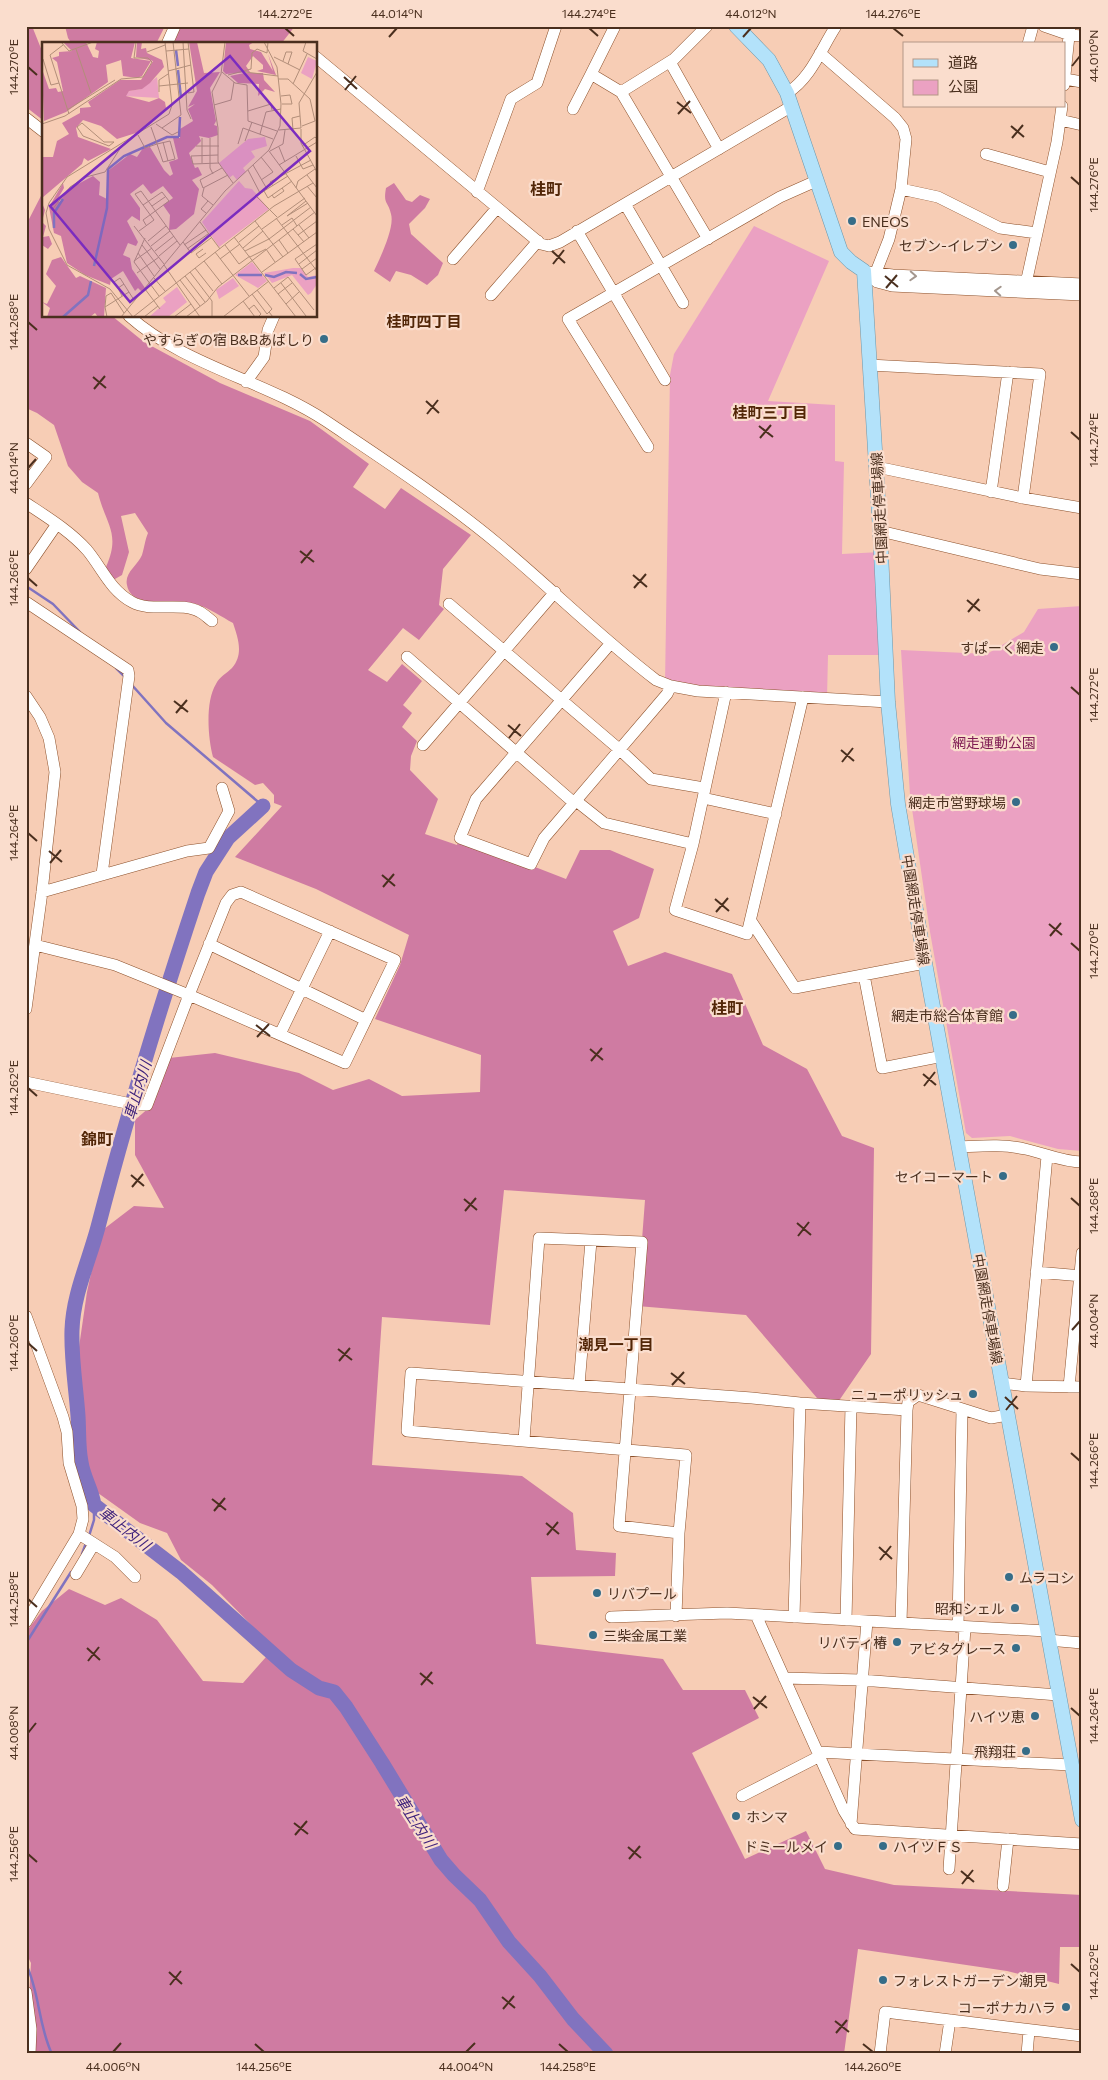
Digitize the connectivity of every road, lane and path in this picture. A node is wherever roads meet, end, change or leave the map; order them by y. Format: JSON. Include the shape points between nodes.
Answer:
{"nodes":[{"id":1,"x":175,"y":26,"type":"edge"},
{"id":2,"x":556,"y":26,"type":"edge"},
{"id":3,"x":615,"y":26,"type":"edge"},
{"id":4,"x":707,"y":26,"type":"edge"},
{"id":5,"x":736,"y":26,"type":"edge"},
{"id":6,"x":836,"y":26,"type":"edge"},
{"id":7,"x":1033,"y":26,"type":"edge"},
{"id":8,"x":1044,"y":26,"type":"edge"},
{"id":9,"x":1070,"y":31,"type":"edge"},
{"id":10,"x":1082,"y":36,"type":"edge"},
{"id":11,"x":168,"y":42,"type":"edge"},
{"id":12,"x":1029,"y":42,"type":"edge"},
{"id":13,"x":820,"y":52,"type":"junction"},
{"id":14,"x":318,"y":59,"type":"edge"},
{"id":15,"x":670,"y":62,"type":"junction"},
{"id":16,"x":1066,"y":69,"type":"edge"},
{"id":17,"x":591,"y":74,"type":"junction"},
{"id":18,"x":1066,"y":79,"type":"edge"},
{"id":19,"x":1082,"y":82,"type":"edge"},
{"id":20,"x":621,"y":92,"type":"junction"},
{"id":21,"x":787,"y":93,"type":"junction"},
{"id":22,"x":792,"y":106,"type":"junction"},
{"id":23,"x":573,"y":109,"type":"dead end"},
{"id":24,"x":1061,"y":112,"type":"edge"},
{"id":25,"x":26,"y":118,"type":"edge"},
{"id":26,"x":1082,"y":125,"type":"edge"},
{"id":27,"x":42,"y":130,"type":"edge"},
{"id":28,"x":719,"y":149,"type":"junction"},
{"id":29,"x":986,"y":154,"type":"dead end"},
{"id":30,"x":1050,"y":172,"type":"junction"},
{"id":31,"x":671,"y":177,"type":"junction"},
{"id":32,"x":816,"y":181,"type":"junction"},
{"id":33,"x":901,"y":189,"type":"junction"},
{"id":34,"x":477,"y":192,"type":"junction"},
{"id":35,"x":625,"y":204,"type":"junction"},
{"id":36,"x":497,"y":208,"type":"junction"},
{"id":37,"x":577,"y":231,"type":"junction"},
{"id":38,"x":1036,"y":233,"type":"junction"},
{"id":39,"x":708,"y":239,"type":"junction"},
{"id":40,"x":538,"y":241,"type":"junction"},
{"id":41,"x":453,"y":259,"type":"dead end"},
{"id":42,"x":661,"y":267,"type":"junction"},
{"id":43,"x":870,"y":272,"type":"junction"},
{"id":44,"x":1082,"y":284,"type":"edge"},
{"id":45,"x":1025,"y":287,"type":"junction"},
{"id":46,"x":614,"y":294,"type":"junction"},
{"id":47,"x":1082,"y":295,"type":"edge"},
{"id":48,"x":490,"y":296,"type":"dead end"},
{"id":49,"x":683,"y":304,"type":"dead end"},
{"id":50,"x":131,"y":318,"type":"edge"},
{"id":51,"x":273,"y":318,"type":"edge"},
{"id":52,"x":869,"y":365,"type":"junction"},
{"id":53,"x":1008,"y":372,"type":"junction"},
{"id":54,"x":665,"y":380,"type":"dead end"},
{"id":55,"x":246,"y":382,"type":"junction"},
{"id":56,"x":26,"y":442,"type":"edge"},
{"id":57,"x":648,"y":447,"type":"dead end"},
{"id":58,"x":877,"y":467,"type":"junction"},
{"id":59,"x":26,"y":484,"type":"edge"},
{"id":60,"x":991,"y":492,"type":"junction"},
{"id":61,"x":1023,"y":498,"type":"junction"},
{"id":62,"x":26,"y":503,"type":"edge"},
{"id":63,"x":1082,"y":508,"type":"edge"},
{"id":64,"x":57,"y":524,"type":"junction"},
{"id":65,"x":880,"y":531,"type":"junction"},
{"id":66,"x":26,"y":569,"type":"edge"},
{"id":67,"x":1082,"y":574,"type":"edge"},
{"id":68,"x":555,"y":592,"type":"junction"},
{"id":69,"x":26,"y":602,"type":"edge"},
{"id":70,"x":449,"y":604,"type":"dead end"},
{"id":71,"x":212,"y":621,"type":"dead end"},
{"id":72,"x":611,"y":643,"type":"junction"},
{"id":73,"x":505,"y":651,"type":"junction"},
{"id":74,"x":407,"y":657,"type":"dead end"},
{"id":75,"x":671,"y":686,"type":"junction"},
{"id":76,"x":726,"y":692,"type":"junction"},
{"id":77,"x":26,"y":696,"type":"edge"},
{"id":78,"x":803,"y":696,"type":"junction"},
{"id":79,"x":561,"y":700,"type":"junction"},
{"id":80,"x":459,"y":702,"type":"junction"},
{"id":81,"x":888,"y":702,"type":"junction"},
{"id":82,"x":423,"y":745,"type":"dead end"},
{"id":83,"x":619,"y":749,"type":"junction"},
{"id":84,"x":515,"y":752,"type":"junction"},
{"id":85,"x":222,"y":788,"type":"dead end"},
{"id":86,"x":704,"y":793,"type":"junction"},
{"id":87,"x":574,"y":801,"type":"junction"},
{"id":88,"x":776,"y":814,"type":"junction"},
{"id":89,"x":693,"y":844,"type":"junction"},
{"id":90,"x":102,"y":874,"type":"junction"},
{"id":91,"x":42,"y":892,"type":"junction"},
{"id":92,"x":751,"y":921,"type":"junction"},
{"id":93,"x":330,"y":931,"type":"junction"},
{"id":94,"x":210,"y":944,"type":"junction"},
{"id":95,"x":36,"y":945,"type":"junction"},
{"id":96,"x":924,"y":963,"type":"junction"},
{"id":97,"x":864,"y":975,"type":"junction"},
{"id":98,"x":302,"y":989,"type":"junction"},
{"id":99,"x":189,"y":995,"type":"junction"},
{"id":100,"x":26,"y":1010,"type":"edge"},
{"id":101,"x":366,"y":1020,"type":"junction"},
{"id":102,"x":280,"y":1034,"type":"junction"},
{"id":103,"x":943,"y":1056,"type":"junction"},
{"id":104,"x":26,"y":1082,"type":"edge"},
{"id":105,"x":960,"y":1147,"type":"junction"},
{"id":106,"x":1047,"y":1156,"type":"junction"},
{"id":107,"x":1082,"y":1162,"type":"edge"},
{"id":108,"x":591,"y":1241,"type":"junction"},
{"id":109,"x":1082,"y":1253,"type":"edge"},
{"id":110,"x":1036,"y":1272,"type":"junction"},
{"id":111,"x":1081,"y":1276,"type":"edge"},
{"id":112,"x":26,"y":1316,"type":"edge"},
{"id":113,"x":528,"y":1381,"type":"junction"},
{"id":114,"x":1001,"y":1383,"type":"junction"},
{"id":115,"x":579,"y":1385,"type":"junction"},
{"id":116,"x":1026,"y":1386,"type":"junction"},
{"id":117,"x":1069,"y":1387,"type":"junction"},
{"id":118,"x":1082,"y":1388,"type":"edge"},
{"id":119,"x":630,"y":1389,"type":"junction"},
{"id":120,"x":800,"y":1404,"type":"junction"},
{"id":121,"x":851,"y":1406,"type":"junction"},
{"id":122,"x":906,"y":1410,"type":"junction"},
{"id":123,"x":962,"y":1410,"type":"junction"},
{"id":124,"x":1007,"y":1415,"type":"junction"},
{"id":125,"x":524,"y":1440,"type":"junction"},
{"id":126,"x":625,"y":1449,"type":"junction"},
{"id":127,"x":679,"y":1534,"type":"junction"},
{"id":128,"x":87,"y":1540,"type":"junction"},
{"id":129,"x":76,"y":1574,"type":"dead end"},
{"id":130,"x":135,"y":1577,"type":"dead end"},
{"id":131,"x":756,"y":1615,"type":"junction"},
{"id":132,"x":676,"y":1616,"type":"junction"},
{"id":133,"x":610,"y":1617,"type":"dead end"},
{"id":134,"x":794,"y":1617,"type":"junction"},
{"id":135,"x":846,"y":1620,"type":"junction"},
{"id":136,"x":26,"y":1622,"type":"edge"},
{"id":137,"x":866,"y":1622,"type":"junction"},
{"id":138,"x":901,"y":1623,"type":"junction"},
{"id":139,"x":962,"y":1628,"type":"junction"},
{"id":140,"x":1047,"y":1636,"type":"junction"},
{"id":141,"x":1082,"y":1643,"type":"edge"},
{"id":142,"x":784,"y":1678,"type":"junction"},
{"id":143,"x":861,"y":1680,"type":"junction"},
{"id":144,"x":961,"y":1686,"type":"junction"},
{"id":145,"x":1058,"y":1695,"type":"junction"},
{"id":146,"x":858,"y":1753,"type":"junction"},
{"id":147,"x":819,"y":1754,"type":"junction"},
{"id":148,"x":957,"y":1760,"type":"junction"},
{"id":149,"x":1076,"y":1773,"type":"edge"},
{"id":150,"x":742,"y":1796,"type":"dead end"},
{"id":151,"x":1082,"y":1820,"type":"edge"},
{"id":152,"x":851,"y":1824,"type":"junction"},
{"id":153,"x":952,"y":1834,"type":"junction"},
{"id":154,"x":1008,"y":1839,"type":"junction"},
{"id":155,"x":1082,"y":1844,"type":"edge"},
{"id":156,"x":949,"y":1869,"type":"dead end"},
{"id":157,"x":1003,"y":1886,"type":"dead end"},
{"id":158,"x":26,"y":1992,"type":"edge"},
{"id":159,"x":950,"y":2020,"type":"junction"},
{"id":160,"x":1029,"y":2031,"type":"junction"},
{"id":161,"x":1082,"y":2036,"type":"edge"},
{"id":162,"x":30,"y":2054,"type":"edge"},
{"id":163,"x":880,"y":2054,"type":"edge"},
{"id":164,"x":945,"y":2054,"type":"edge"},
{"id":165,"x":1027,"y":2054,"type":"edge"}],
"edges":[{"from":1,"to":11,"type":"street"},
{"from":2,"to":34,"type":"street","via":[[537,82],[511,99]]},
{"from":3,"to":17,"type":"street"},
{"from":4,"to":15,"type":"street"},
{"from":5,"to":21,"type":"main road","via":[[769,60]]},
{"from":6,"to":13,"type":"street"},
{"from":7,"to":12,"type":"street"},
{"from":8,"to":9,"type":"street"},
{"from":9,"to":10,"type":"street"},
{"from":9,"to":16,"type":"street"},
{"from":13,"to":21,"type":"street","via":[[804,77]]},
{"from":13,"to":33,"type":"street","via":[[903,128],[906,138]]},
{"from":14,"to":34,"type":"street"},
{"from":15,"to":20,"type":"street"},
{"from":15,"to":28,"type":"street"},
{"from":17,"to":20,"type":"street"},
{"from":17,"to":23,"type":"street"},
{"from":18,"to":19,"type":"street"},
{"from":20,"to":31,"type":"street"},
{"from":21,"to":22,"type":"main road"},
{"from":22,"to":28,"type":"street"},
{"from":22,"to":32,"type":"main road"},
{"from":24,"to":26,"type":"street"},
{"from":24,"to":30,"type":"street"},
{"from":25,"to":27,"type":"street"},
{"from":28,"to":31,"type":"street"},
{"from":29,"to":30,"type":"street"},
{"from":30,"to":38,"type":"street"},
{"from":31,"to":35,"type":"street"},
{"from":31,"to":39,"type":"street"},
{"from":32,"to":39,"type":"street","via":[[780,197]]},
{"from":32,"to":43,"type":"main road","via":[[841,252],[851,262]]},
{"from":33,"to":38,"type":"street","via":[[938,197],[1000,228]]},
{"from":33,"to":43,"type":"street","via":[[889,239]]},
{"from":34,"to":36,"type":"street"},
{"from":35,"to":37,"type":"street"},
{"from":35,"to":42,"type":"street"},
{"from":36,"to":40,"type":"street"},
{"from":36,"to":41,"type":"street"},
{"from":37,"to":40,"type":"street","via":[[549,246]]},
{"from":37,"to":46,"type":"street"},
{"from":38,"to":45,"type":"street"},
{"from":39,"to":42,"type":"street"},
{"from":40,"to":48,"type":"street"},
{"from":42,"to":46,"type":"street"},
{"from":42,"to":49,"type":"street"},
{"from":43,"to":45,"type":"street","via":[[877,282],[892,286]]},
{"from":43,"to":52,"type":"main road","name":"中園網走停車場線"},
{"from":44,"to":45,"type":"street"},
{"from":45,"to":47,"type":"street"},
{"from":46,"to":54,"type":"street"},
{"from":46,"to":57,"type":"street","via":[[568,319]]},
{"from":50,"to":55,"type":"street","via":[[142,328],[194,357]]},
{"from":51,"to":55,"type":"street","via":[[264,356]]},
{"from":52,"to":53,"type":"street"},
{"from":52,"to":58,"type":"main road","name":"中園網走停車場線"},
{"from":53,"to":60,"type":"street"},
{"from":53,"to":61,"type":"street","via":[[1040,374]]},
{"from":55,"to":68,"type":"street","via":[[307,410],[387,462],[463,516]]},
{"from":56,"to":59,"type":"street","via":[[46,457]]},
{"from":58,"to":60,"type":"street"},
{"from":58,"to":65,"type":"main road","name":"中園網走停車場線"},
{"from":60,"to":61,"type":"street"},
{"from":61,"to":63,"type":"street"},
{"from":62,"to":64,"type":"street"},
{"from":64,"to":66,"type":"street"},
{"from":64,"to":71,"type":"street","via":[[86,549],[109,583],[133,602],[199,611]]},
{"from":65,"to":67,"type":"street","via":[[1040,568]]},
{"from":65,"to":81,"type":"main road","name":"中園網走停車場線"},
{"from":68,"to":72,"type":"street"},
{"from":68,"to":73,"type":"street"},
{"from":69,"to":90,"type":"street","via":[[128,670]]},
{"from":70,"to":73,"type":"street"},
{"from":72,"to":75,"type":"street","via":[[656,680]]},
{"from":72,"to":79,"type":"street"},
{"from":73,"to":79,"type":"street"},
{"from":73,"to":80,"type":"street"},
{"from":74,"to":80,"type":"street"},
{"from":75,"to":76,"type":"street"},
{"from":75,"to":83,"type":"street"},
{"from":76,"to":78,"type":"street"},
{"from":76,"to":86,"type":"street"},
{"from":77,"to":91,"type":"street","via":[[49,738],[56,772]]},
{"from":78,"to":81,"type":"street"},
{"from":78,"to":88,"type":"street"},
{"from":79,"to":83,"type":"street"},
{"from":79,"to":84,"type":"street"},
{"from":80,"to":82,"type":"street"},
{"from":80,"to":84,"type":"street"},
{"from":81,"to":96,"type":"main road","name":"中園網走停車場線","via":[[898,804]]},
{"from":83,"to":86,"type":"street","via":[[651,779]]},
{"from":83,"to":87,"type":"street"},
{"from":84,"to":87,"type":"street"},
{"from":84,"to":87,"type":"street","via":[[476,798],[460,838],[531,864],[544,838]]},
{"from":85,"to":90,"type":"street","via":[[229,811],[209,848]]},
{"from":86,"to":88,"type":"street"},
{"from":86,"to":89,"type":"street"},
{"from":87,"to":89,"type":"street","via":[[604,823]]},
{"from":88,"to":92,"type":"street"},
{"from":89,"to":92,"type":"street","via":[[675,910],[747,934]]},
{"from":90,"to":91,"type":"street"},
{"from":91,"to":95,"type":"street"},
{"from":92,"to":97,"type":"street","via":[[795,988]]},
{"from":93,"to":94,"type":"street","via":[[241,892],[229,898]]},
{"from":93,"to":98,"type":"street"},
{"from":93,"to":101,"type":"street","via":[[395,960]]},
{"from":94,"to":98,"type":"street"},
{"from":94,"to":99,"type":"street"},
{"from":95,"to":99,"type":"street","via":[[115,965]]},
{"from":95,"to":100,"type":"street"},
{"from":96,"to":97,"type":"street"},
{"from":96,"to":103,"type":"main road","name":"中園網走停車場線"},
{"from":97,"to":103,"type":"street","via":[[882,1068]]},
{"from":98,"to":101,"type":"street"},
{"from":98,"to":102,"type":"street"},
{"from":99,"to":102,"type":"street"},
{"from":99,"to":104,"type":"street","via":[[148,1105]]},
{"from":101,"to":102,"type":"street","via":[[345,1063]]},
{"from":103,"to":105,"type":"main road","name":"中園網走停車場線"},
{"from":105,"to":106,"type":"street","via":[[1004,1145]]},
{"from":105,"to":114,"type":"main road","name":"中園網走停車場線"},
{"from":106,"to":107,"type":"street"},
{"from":106,"to":110,"type":"street"},
{"from":108,"to":113,"type":"street","via":[[539,1238]]},
{"from":108,"to":115,"type":"street"},
{"from":108,"to":119,"type":"street","via":[[642,1242]]},
{"from":109,"to":111,"type":"street"},
{"from":110,"to":111,"type":"street"},
{"from":110,"to":116,"type":"street"},
{"from":111,"to":117,"type":"street"},
{"from":112,"to":128,"type":"street","via":[[67,1432],[69,1463],[82,1506]]},
{"from":113,"to":115,"type":"street"},
{"from":113,"to":125,"type":"street"},
{"from":113,"to":125,"type":"street","via":[[411,1373],[407,1431]]},
{"from":114,"to":116,"type":"street"},
{"from":114,"to":124,"type":"main road","name":"中園網走停車場線"},
{"from":115,"to":119,"type":"street"},
{"from":116,"to":117,"type":"street"},
{"from":117,"to":118,"type":"street"},
{"from":119,"to":120,"type":"street"},
{"from":119,"to":126,"type":"street"},
{"from":120,"to":121,"type":"street"},
{"from":120,"to":134,"type":"street"},
{"from":121,"to":122,"type":"street"},
{"from":121,"to":135,"type":"street"},
{"from":122,"to":123,"type":"street","via":[[908,1402],[918,1396]]},
{"from":122,"to":138,"type":"street"},
{"from":123,"to":124,"type":"street","via":[[991,1418]]},
{"from":123,"to":139,"type":"street"},
{"from":124,"to":140,"type":"main road","name":"中園網走停車場線"},
{"from":125,"to":126,"type":"street"},
{"from":126,"to":127,"type":"street","via":[[619,1526]]},
{"from":126,"to":127,"type":"street","via":[[686,1455]]},
{"from":127,"to":132,"type":"street"},
{"from":128,"to":129,"type":"street"},
{"from":128,"to":130,"type":"street","via":[[115,1557]]},
{"from":128,"to":136,"type":"street"},
{"from":131,"to":132,"type":"street"},
{"from":131,"to":134,"type":"street"},
{"from":131,"to":142,"type":"street"},
{"from":132,"to":133,"type":"street"},
{"from":134,"to":135,"type":"street"},
{"from":135,"to":137,"type":"street"},
{"from":137,"to":138,"type":"street"},
{"from":137,"to":143,"type":"street"},
{"from":138,"to":139,"type":"street"},
{"from":139,"to":140,"type":"street"},
{"from":139,"to":144,"type":"street"},
{"from":140,"to":141,"type":"street"},
{"from":140,"to":145,"type":"main road","name":"中園網走停車場線"},
{"from":142,"to":143,"type":"street"},
{"from":142,"to":147,"type":"street"},
{"from":143,"to":144,"type":"street"},
{"from":143,"to":146,"type":"street"},
{"from":144,"to":145,"type":"street"},
{"from":144,"to":148,"type":"street"},
{"from":145,"to":149,"type":"main road","name":"中園網走停車場線"},
{"from":146,"to":147,"type":"street"},
{"from":146,"to":148,"type":"street"},
{"from":146,"to":152,"type":"street"},
{"from":147,"to":150,"type":"street"},
{"from":147,"to":152,"type":"street"},
{"from":148,"to":149,"type":"street"},
{"from":148,"to":153,"type":"street"},
{"from":149,"to":151,"type":"main road","name":"中園網走停車場線"},
{"from":152,"to":153,"type":"street","via":[[855,1829]]},
{"from":153,"to":154,"type":"street"},
{"from":153,"to":156,"type":"street"},
{"from":154,"to":155,"type":"street"},
{"from":154,"to":157,"type":"street"},
{"from":158,"to":162,"type":"street","via":[[31,2029]]},
{"from":159,"to":160,"type":"street"},
{"from":159,"to":163,"type":"street","via":[[885,2012]]},
{"from":159,"to":164,"type":"street"},
{"from":160,"to":161,"type":"street"},
{"from":160,"to":165,"type":"street"}]}
